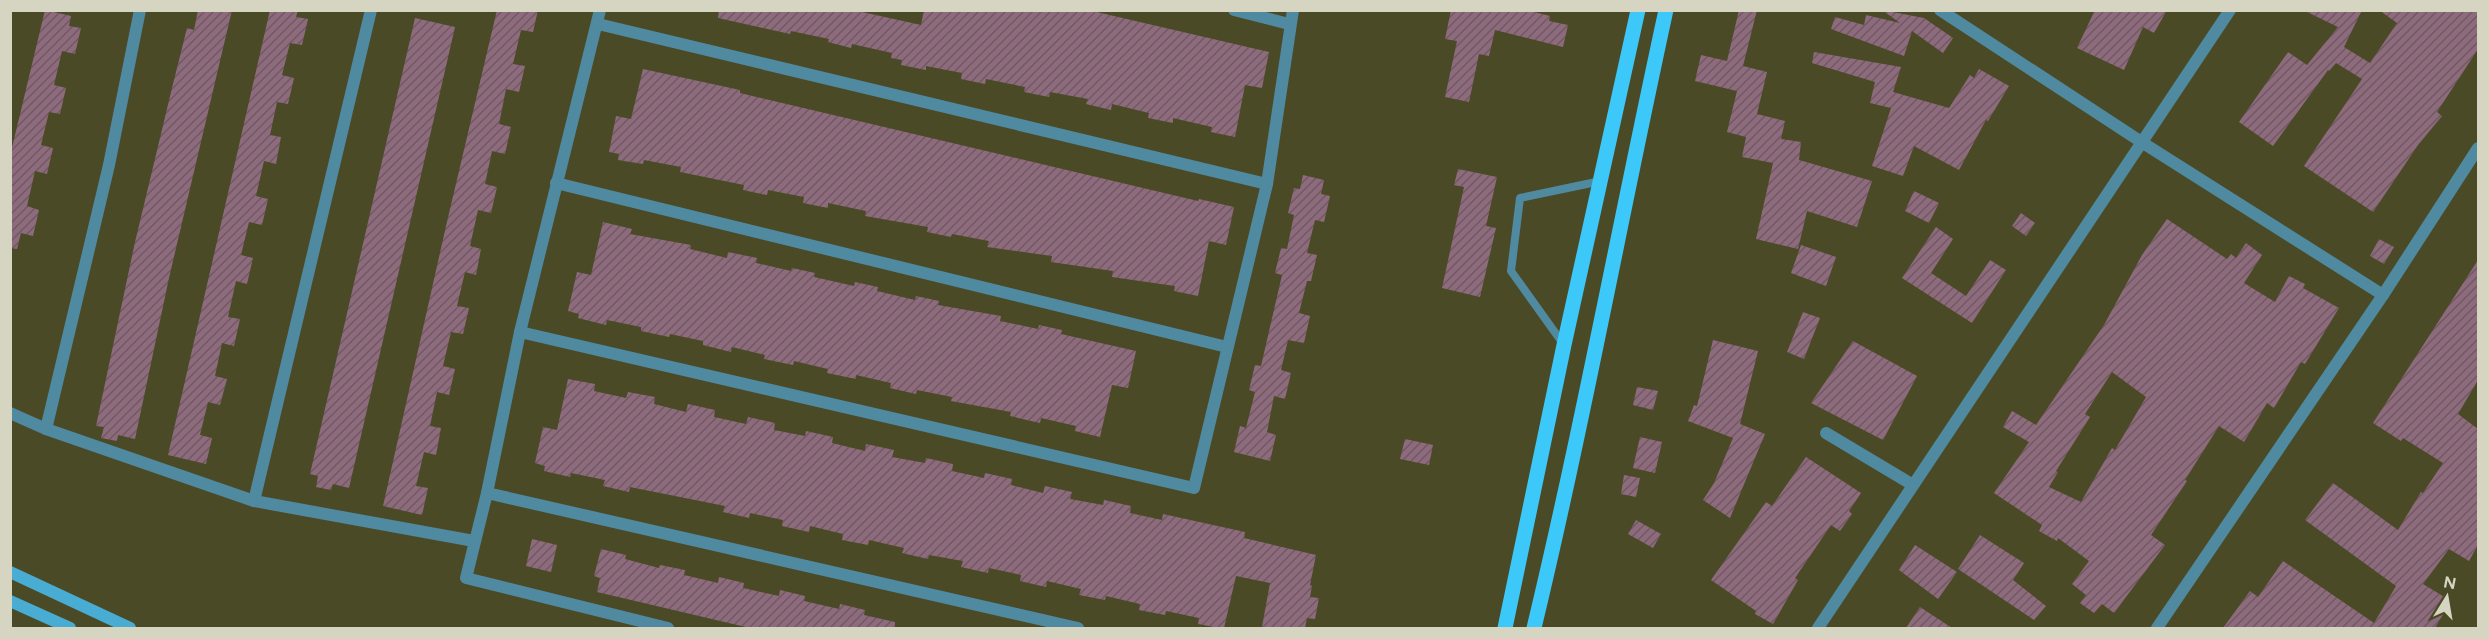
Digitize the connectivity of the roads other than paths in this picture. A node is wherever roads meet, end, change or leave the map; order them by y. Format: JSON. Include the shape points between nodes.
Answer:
{"nodes":[{"id":1,"x":140,"y":10,"type":"edge"},
{"id":2,"x":371,"y":10,"type":"edge"},
{"id":3,"x":600,"y":10,"type":"edge"},
{"id":4,"x":1234,"y":10,"type":"edge"},
{"id":5,"x":1293,"y":10,"type":"edge"},
{"id":6,"x":1638,"y":10,"type":"edge"},
{"id":7,"x":1666,"y":10,"type":"edge"},
{"id":8,"x":1940,"y":10,"type":"edge"},
{"id":9,"x":2230,"y":10,"type":"edge"},
{"id":10,"x":598,"y":24,"type":"junction"},
{"id":11,"x":1289,"y":24,"type":"junction"},
{"id":12,"x":2142,"y":143,"type":"junction"},
{"id":13,"x":2478,"y":148,"type":"edge"},
{"id":14,"x":1601,"y":181,"type":"junction"},
{"id":15,"x":556,"y":183,"type":"junction"},
{"id":16,"x":1267,"y":184,"type":"junction"},
{"id":17,"x":2383,"y":295,"type":"junction"},
{"id":18,"x":520,"y":332,"type":"junction"},
{"id":19,"x":1564,"y":345,"type":"junction"},
{"id":20,"x":1227,"y":347,"type":"junction"},
{"id":21,"x":10,"y":413,"type":"edge"},
{"id":22,"x":46,"y":429,"type":"junction"},
{"id":23,"x":1826,"y":433,"type":"dead end"},
{"id":24,"x":1913,"y":485,"type":"junction"},
{"id":25,"x":487,"y":493,"type":"junction"},
{"id":26,"x":254,"y":501,"type":"junction"},
{"id":27,"x":474,"y":541,"type":"junction"},
{"id":28,"x":10,"y":572,"type":"edge"},
{"id":29,"x":10,"y":601,"type":"edge"},
{"id":30,"x":70,"y":628,"type":"edge"},
{"id":31,"x":130,"y":628,"type":"edge"},
{"id":32,"x":668,"y":628,"type":"edge"},
{"id":33,"x":1078,"y":628,"type":"edge"},
{"id":34,"x":1505,"y":628,"type":"edge"},
{"id":35,"x":1534,"y":628,"type":"edge"},
{"id":36,"x":1818,"y":628,"type":"edge"},
{"id":37,"x":2157,"y":628,"type":"edge"}],
"edges":[{"from":1,"to":22,"type":"street","via":[[109,165]]},
{"from":2,"to":26,"type":"street"},
{"from":3,"to":10,"type":"street"},
{"from":4,"to":11,"type":"street"},
{"from":5,"to":11,"type":"street"},
{"from":6,"to":14,"type":"main road"},
{"from":7,"to":35,"type":"main road","via":[[1564,502]]},
{"from":8,"to":12,"type":"street"},
{"from":9,"to":12,"type":"street"},
{"from":10,"to":15,"type":"street"},
{"from":10,"to":16,"type":"street"},
{"from":11,"to":16,"type":"street"},
{"from":12,"to":17,"type":"street"},
{"from":12,"to":24,"type":"street"},
{"from":13,"to":17,"type":"street"},
{"from":14,"to":19,"type":"main road"},
{"from":14,"to":19,"type":"lane","via":[[1520,198],[1511,271]]},
{"from":15,"to":18,"type":"street"},
{"from":15,"to":20,"type":"street"},
{"from":16,"to":20,"type":"street"},
{"from":17,"to":37,"type":"street"},
{"from":18,"to":20,"type":"street","via":[[1194,488]]},
{"from":18,"to":25,"type":"street"},
{"from":19,"to":34,"type":"main road"},
{"from":21,"to":22,"type":"street"},
{"from":22,"to":26,"type":"street"},
{"from":23,"to":24,"type":"street"},
{"from":24,"to":36,"type":"street"},
{"from":25,"to":27,"type":"street"},
{"from":25,"to":33,"type":"street"},
{"from":26,"to":27,"type":"street"},
{"from":27,"to":32,"type":"street","via":[[466,578]]},
{"from":28,"to":31,"type":"main road"},
{"from":29,"to":30,"type":"main road"}]}
